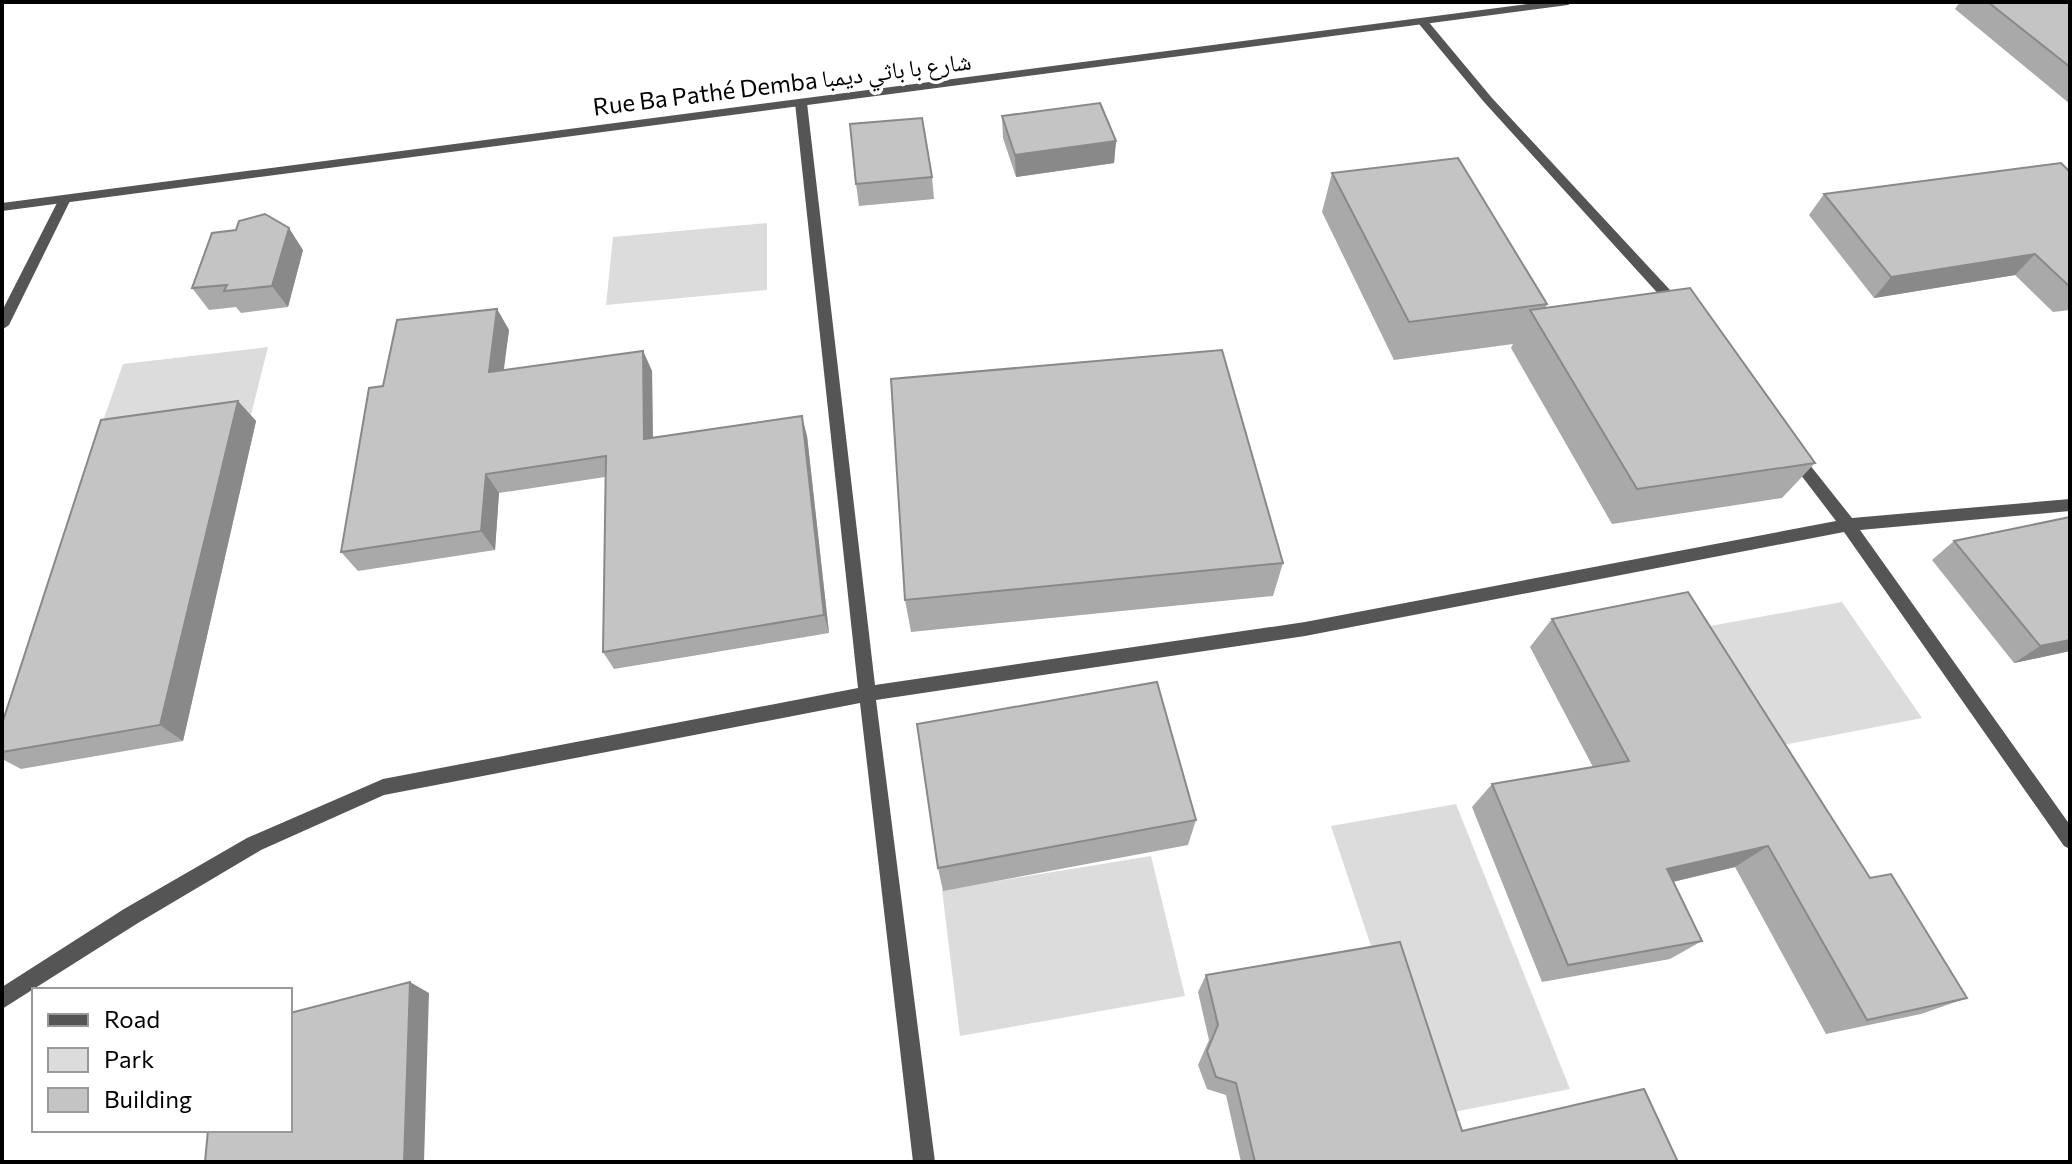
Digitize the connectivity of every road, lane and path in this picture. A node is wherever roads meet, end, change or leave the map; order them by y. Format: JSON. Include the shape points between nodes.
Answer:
{"nodes":[{"id":1,"x":1568,"y":2,"type":"edge"},
{"id":2,"x":1423,"y":22,"type":"junction"},
{"id":3,"x":801,"y":103,"type":"junction"},
{"id":4,"x":65,"y":199,"type":"junction"},
{"id":5,"x":2,"y":207,"type":"edge"},
{"id":6,"x":1691,"y":323,"type":"edge"},
{"id":7,"x":2,"y":325,"type":"edge"},
{"id":8,"x":1785,"y":443,"type":"edge"},
{"id":9,"x":2070,"y":505,"type":"edge"},
{"id":10,"x":1848,"y":525,"type":"junction"},
{"id":11,"x":867,"y":694,"type":"junction"},
{"id":12,"x":2070,"y":840,"type":"edge"},
{"id":13,"x":2,"y":999,"type":"edge"},
{"id":14,"x":924,"y":1162,"type":"edge"}],
"edges":[{"from":1,"to":2,"type":"street","name":"Rue Ba Pathé Demba شارع با باثي ديمبا"},
{"from":2,"to":3,"type":"street","name":"Rue Ba Pathé Demba شارع با باثي ديمبا"},
{"from":2,"to":6,"type":"street"},
{"from":3,"to":4,"type":"street","name":"Rue Ba Pathé Demba شارع با باثي ديمبا"},
{"from":3,"to":11,"type":"street"},
{"from":4,"to":5,"type":"street","name":"Rue Ba Pathé Demba شارع با باثي ديمبا"},
{"from":4,"to":7,"type":"street"},
{"from":8,"to":10,"type":"street"},
{"from":9,"to":10,"type":"street"},
{"from":10,"to":11,"type":"street","via":[[1305,629]]},
{"from":10,"to":12,"type":"street"},
{"from":11,"to":13,"type":"street","via":[[383,787],[254,844]]},
{"from":11,"to":14,"type":"street"}]}
